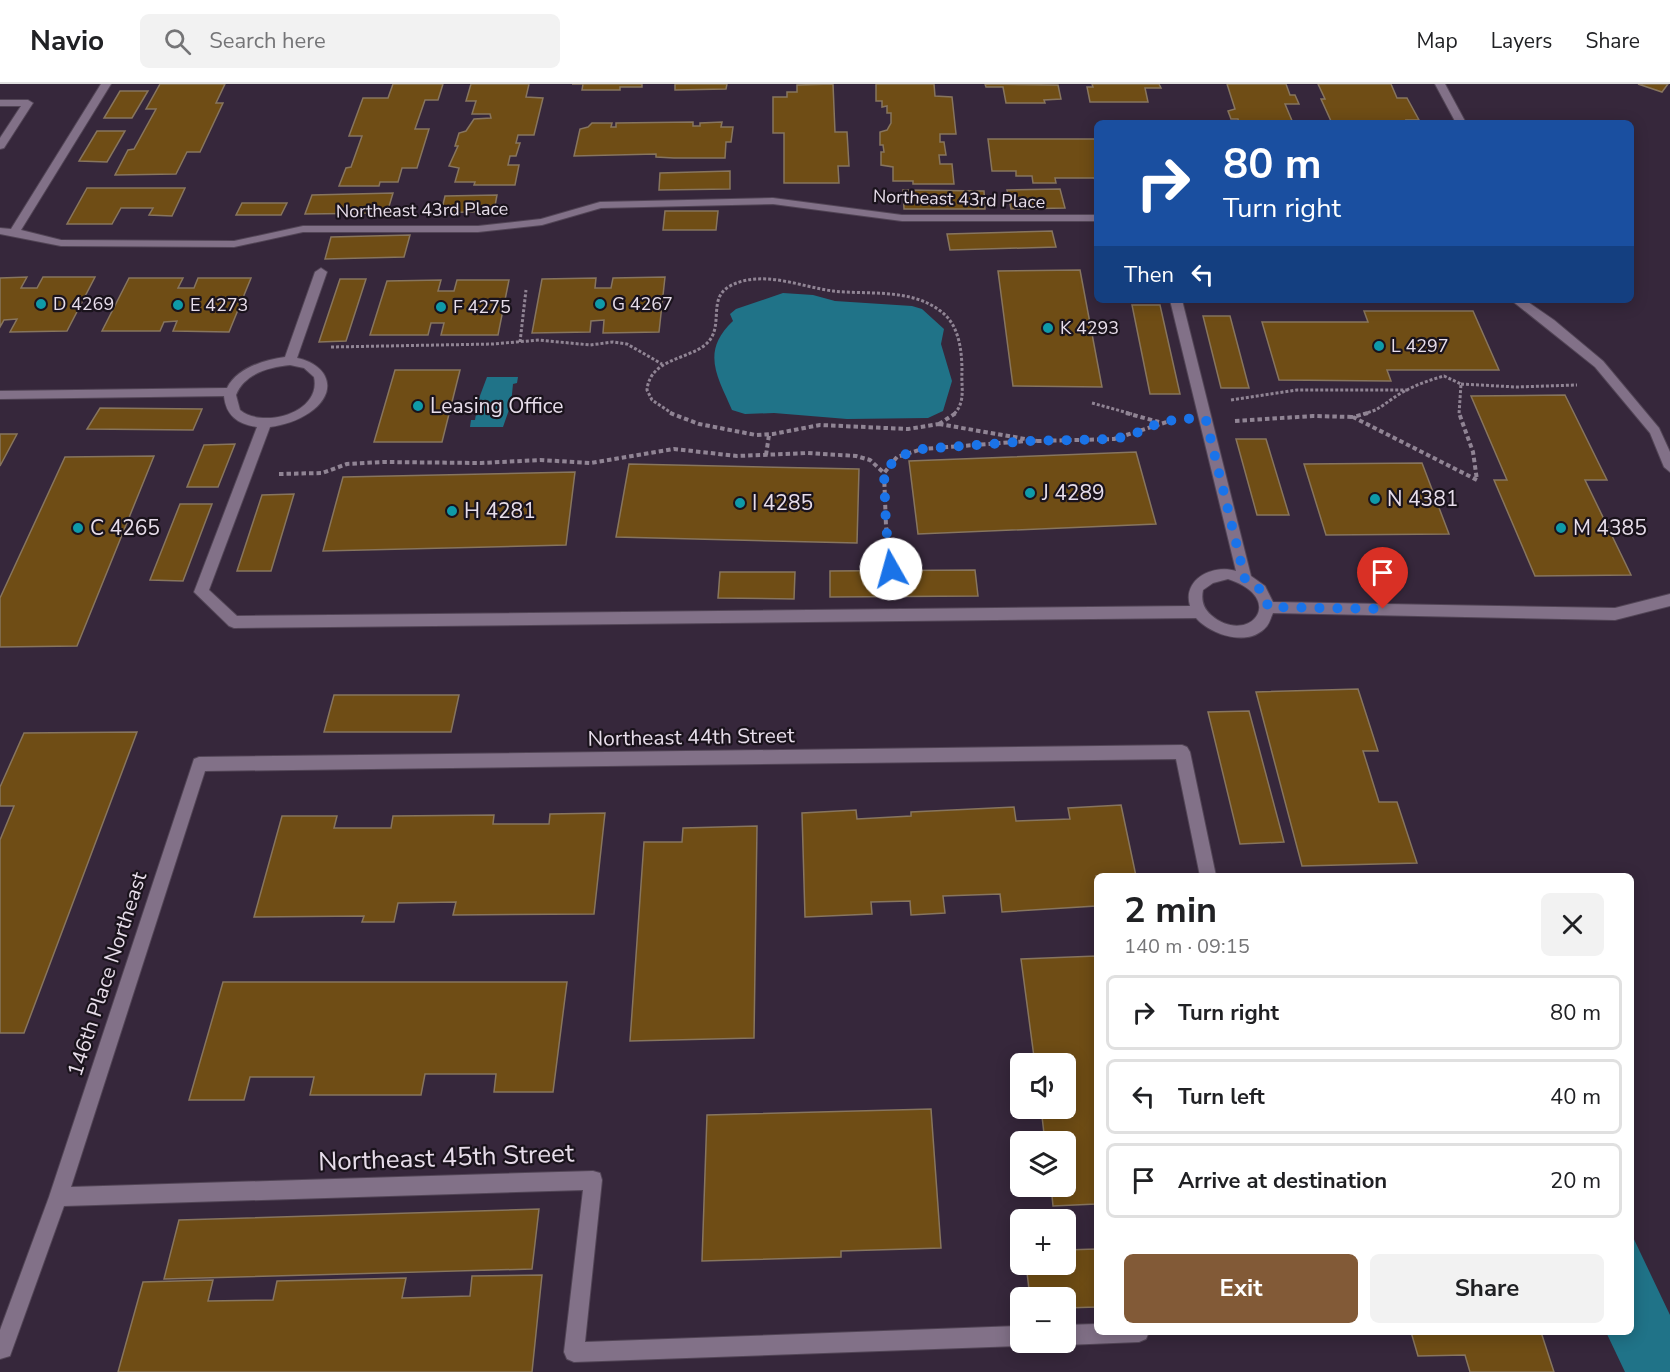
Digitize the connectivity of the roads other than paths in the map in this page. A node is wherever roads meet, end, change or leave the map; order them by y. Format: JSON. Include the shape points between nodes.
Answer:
{"nodes":[{"id":1,"x":106,"y":84,"type":"edge"},
{"id":2,"x":1440,"y":84,"type":"edge"},
{"id":3,"x":0,"y":103,"type":"edge"},
{"id":4,"x":1459,"y":120,"type":"edge"},
{"id":5,"x":0,"y":146,"type":"edge"},
{"id":6,"x":1094,"y":218,"type":"edge"},
{"id":7,"x":0,"y":231,"type":"edge"},
{"id":8,"x":15,"y":231,"type":"junction"},
{"id":9,"x":321,"y":272,"type":"dead end"},
{"id":10,"x":1177,"y":303,"type":"edge"},
{"id":11,"x":1521,"y":303,"type":"edge"},
{"id":12,"x":290,"y":361,"type":"junction"},
{"id":13,"x":232,"y":392,"type":"junction"},
{"id":14,"x":0,"y":395,"type":"edge"},
{"id":15,"x":265,"y":423,"type":"junction"},
{"id":16,"x":1670,"y":467,"type":"edge"},
{"id":17,"x":1245,"y":579,"type":"junction"},
{"id":18,"x":1670,"y":600,"type":"edge"},
{"id":19,"x":1268,"y":607,"type":"junction"},
{"id":20,"x":1200,"y":612,"type":"junction"},
{"id":21,"x":199,"y":764,"type":"joint"},
{"id":22,"x":1207,"y":873,"type":"edge"},
{"id":23,"x":58,"y":1197,"type":"junction"},
{"id":24,"x":1094,"y":1334,"type":"edge"},
{"id":25,"x":1076,"y":1335,"type":"edge"},
{"id":26,"x":1010,"y":1336,"type":"edge"},
{"id":27,"x":1,"y":1349,"type":"edge"}],
"edges":[{"from":1,"to":8,"type":"street"},
{"from":2,"to":4,"type":"street"},
{"from":3,"to":5,"type":"street","via":[[28,103]]},
{"from":6,"to":8,"type":"street","name":"Northeast 43rd Place","via":[[902,218],[773,201],[600,205],[510,227],[303,229],[234,244],[61,243]]},
{"from":7,"to":8,"type":"street","name":"Northeast 43rd Place"},
{"from":9,"to":12,"type":"street"},
{"from":10,"to":17,"type":"street"},
{"from":11,"to":16,"type":"street","via":[[1599,364],[1655,431]]},
{"from":12,"to":13,"type":"street","via":[[258,367],[240,379]]},
{"from":12,"to":15,"type":"street","via":[[312,366],[319,373],[321,392],[304,411]]},
{"from":13,"to":14,"type":"street"},
{"from":13,"to":15,"type":"street","via":[[230,404],[236,413],[246,420]]},
{"from":15,"to":20,"type":"street","via":[[201,592],[234,622]]},
{"from":17,"to":19,"type":"street","via":[[1259,587]]},
{"from":17,"to":20,"type":"street","via":[[1228,574],[1200,583],[1194,599]]},
{"from":18,"to":19,"type":"street","via":[[1615,614]]},
{"from":19,"to":20,"type":"street","via":[[1260,624],[1239,631],[1214,625]]},
{"from":21,"to":22,"type":"street","name":"Northeast 44th Street","via":[[1182,752]]},
{"from":21,"to":23,"type":"street","name":"146th Place Northeast"},
{"from":23,"to":26,"type":"street","name":"Northeast 45th Street","via":[[593,1180],[574,1352]]},
{"from":23,"to":27,"type":"street"},
{"from":24,"to":25,"type":"street"}]}
